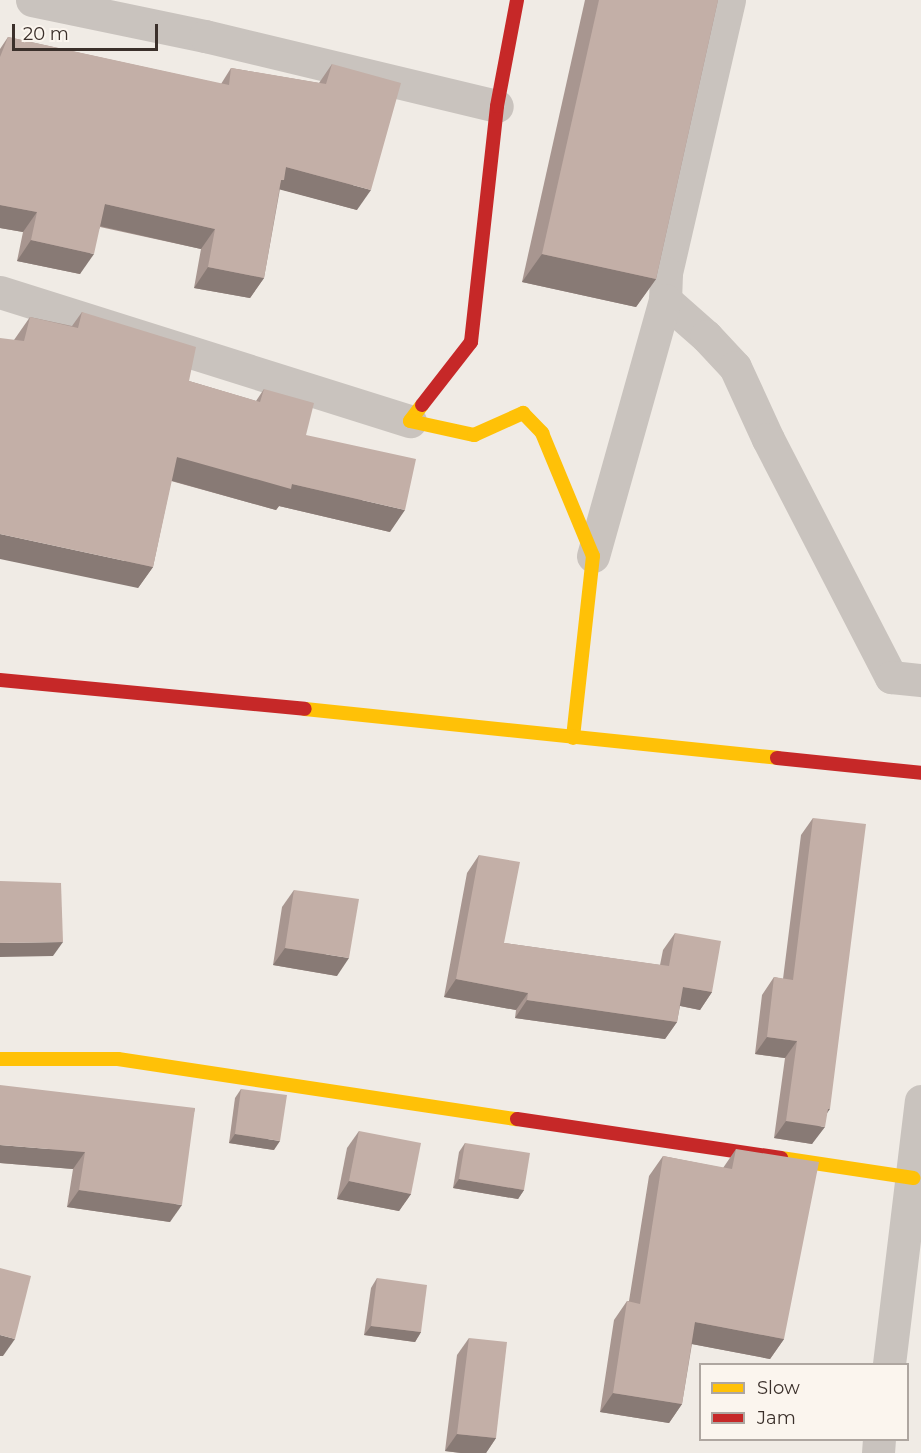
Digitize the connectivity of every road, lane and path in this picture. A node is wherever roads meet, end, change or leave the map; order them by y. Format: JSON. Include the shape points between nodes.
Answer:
{"nodes":[{"id":1,"x":32,"y":0,"type":"edge"},
{"id":2,"x":516,"y":0,"type":"edge"},
{"id":3,"x":729,"y":0,"type":"edge"},
{"id":4,"x":497,"y":106,"type":"junction"},
{"id":5,"x":0,"y":292,"type":"edge"},
{"id":6,"x":665,"y":300,"type":"junction"},
{"id":7,"x":410,"y":421,"type":"junction"},
{"id":8,"x":593,"y":556,"type":"junction"},
{"id":9,"x":0,"y":680,"type":"edge"},
{"id":10,"x":921,"y":681,"type":"edge"},
{"id":11,"x":573,"y":738,"type":"junction"},
{"id":12,"x":921,"y":773,"type":"edge"},
{"id":13,"x":0,"y":1059,"type":"edge"},
{"id":14,"x":921,"y":1101,"type":"edge"},
{"id":15,"x":913,"y":1178,"type":"junction"},
{"id":16,"x":889,"y":1363,"type":"edge"}],
"edges":[{"from":1,"to":4,"type":"street","via":[[205,36]]},
{"from":2,"to":4,"type":"street"},
{"from":3,"to":6,"type":"street","via":[[666,273]]},
{"from":4,"to":7,"type":"street","via":[[471,342]]},
{"from":5,"to":7,"type":"street"},
{"from":6,"to":8,"type":"street"},
{"from":6,"to":10,"type":"street","via":[[735,367],[768,440],[891,677]]},
{"from":7,"to":8,"type":"street","via":[[474,435],[523,413],[542,433]]},
{"from":8,"to":11,"type":"street"},
{"from":9,"to":11,"type":"street"},
{"from":11,"to":12,"type":"street"},
{"from":13,"to":15,"type":"street","via":[[118,1059]]},
{"from":14,"to":15,"type":"street"},
{"from":15,"to":16,"type":"street"}]}
